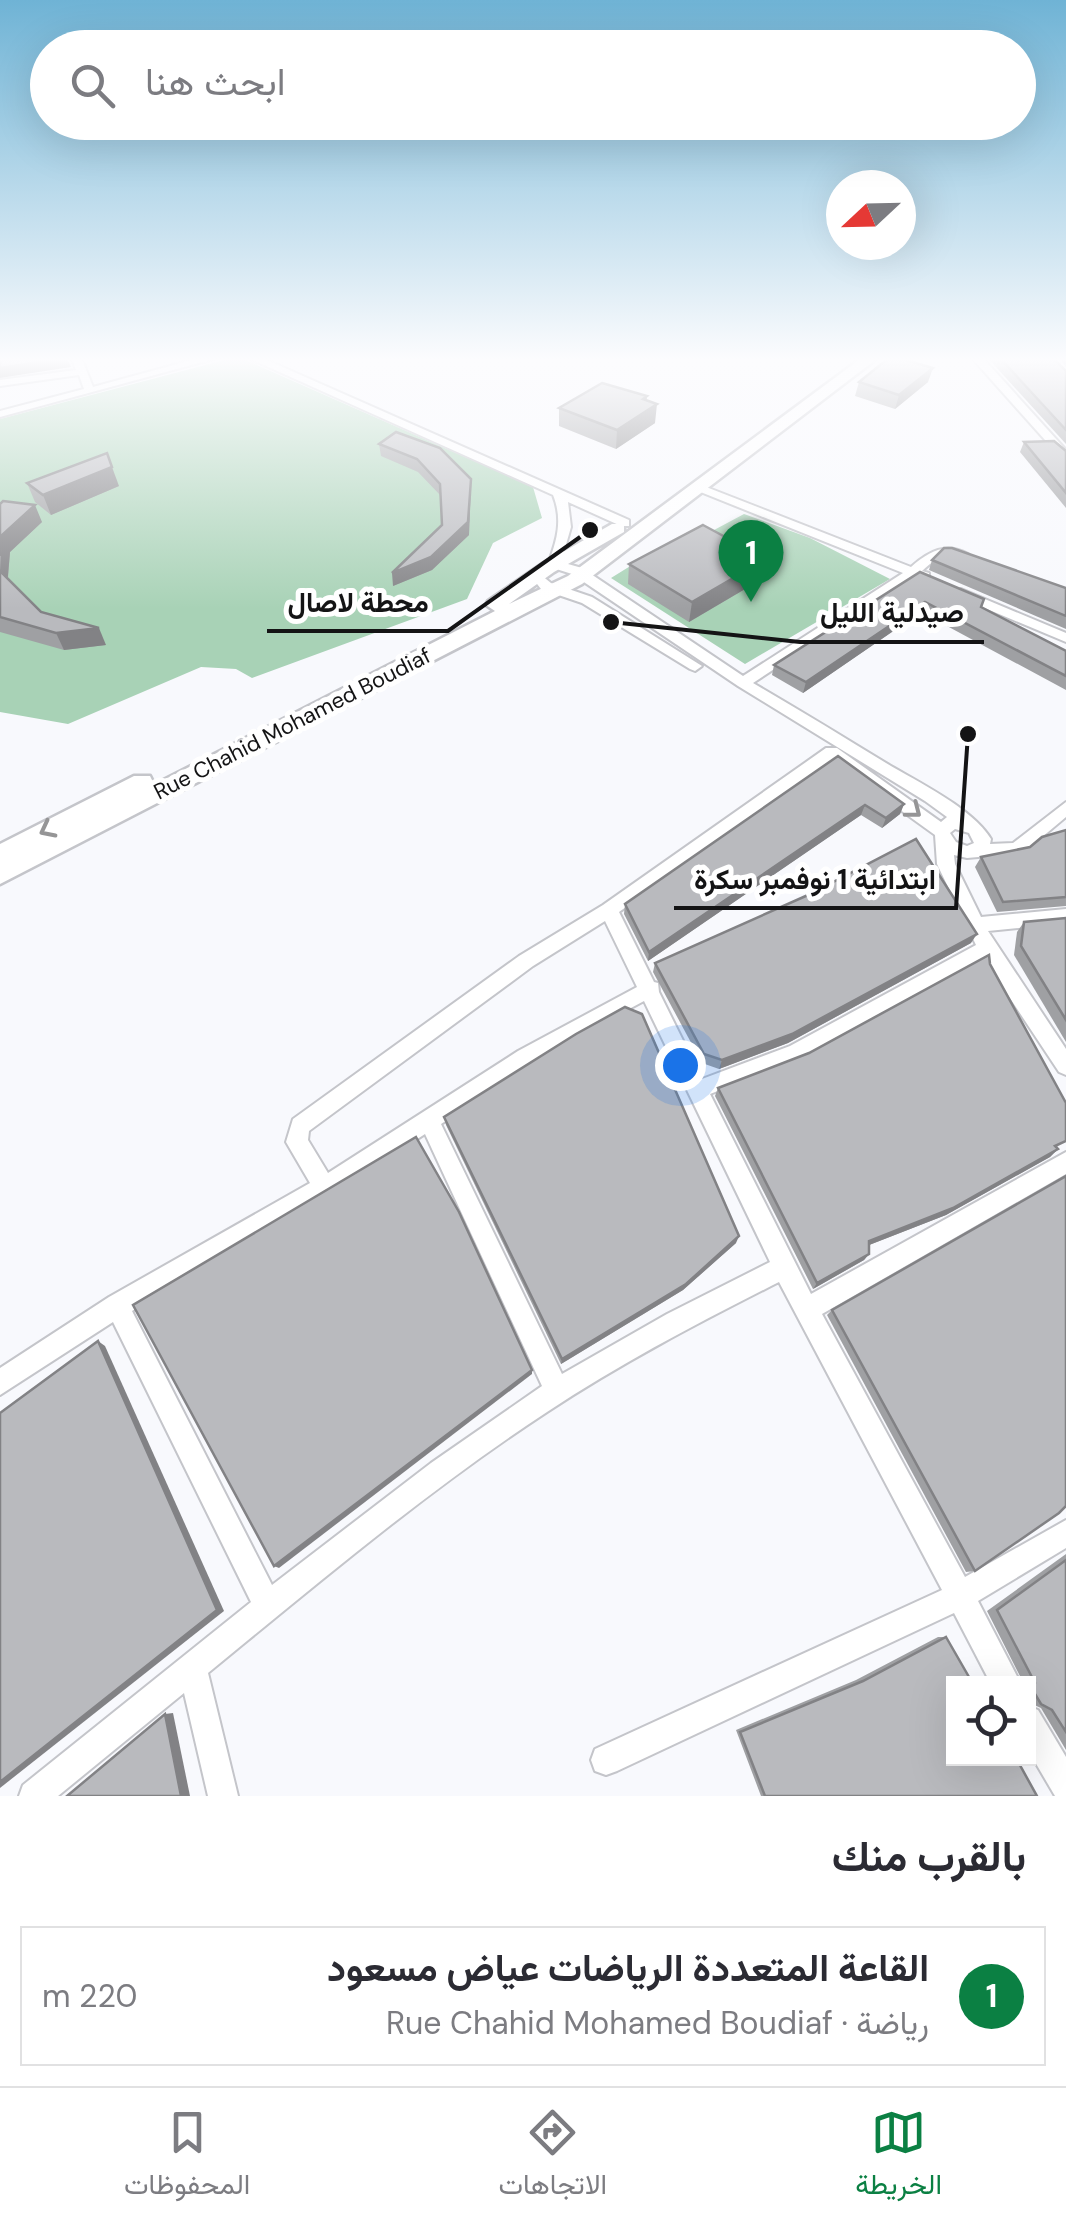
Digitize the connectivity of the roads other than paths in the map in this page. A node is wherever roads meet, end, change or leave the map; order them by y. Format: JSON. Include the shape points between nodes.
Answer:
{"nodes":[{"id":1,"x":442,"y":441,"type":"edge"},
{"id":2,"x":739,"y":441,"type":"edge"},
{"id":3,"x":760,"y":441,"type":"edge"},
{"id":4,"x":697,"y":487,"type":"junction"},
{"id":5,"x":556,"y":490,"type":"junction"},
{"id":6,"x":625,"y":524,"type":"junction"},
{"id":7,"x":980,"y":560,"type":"edge"},
{"id":8,"x":545,"y":570,"type":"junction"},
{"id":9,"x":913,"y":572,"type":"junction"},
{"id":10,"x":582,"y":575,"type":"junction"},
{"id":11,"x":930,"y":579,"type":"edge"},
{"id":12,"x":947,"y":586,"type":"edge"},
{"id":13,"x":556,"y":590,"type":"junction"},
{"id":14,"x":1066,"y":638,"type":"edge"},
{"id":15,"x":743,"y":683,"type":"junction"},
{"id":16,"x":832,"y":752,"type":"junction"},
{"id":17,"x":1066,"y":808,"type":"edge"},
{"id":18,"x":966,"y":823,"type":"junction"},
{"id":19,"x":943,"y":836,"type":"junction"},
{"id":20,"x":974,"y":846,"type":"junction"},
{"id":21,"x":0,"y":855,"type":"edge"},
{"id":22,"x":0,"y":875,"type":"edge"},
{"id":23,"x":960,"y":890,"type":"junction"},
{"id":24,"x":609,"y":910,"type":"junction"},
{"id":25,"x":1066,"y":916,"type":"edge"},
{"id":26,"x":975,"y":925,"type":"junction"},
{"id":27,"x":987,"y":948,"type":"junction"},
{"id":28,"x":651,"y":989,"type":"junction"},
{"id":29,"x":1066,"y":1066,"type":"edge"},
{"id":30,"x":699,"y":1088,"type":"junction"},
{"id":31,"x":428,"y":1118,"type":"junction"},
{"id":32,"x":1066,"y":1162,"type":"edge"},
{"id":33,"x":324,"y":1187,"type":"junction"},
{"id":34,"x":784,"y":1267,"type":"junction"},
{"id":35,"x":117,"y":1304,"type":"junction"},
{"id":36,"x":807,"y":1309,"type":"junction"},
{"id":37,"x":0,"y":1384,"type":"edge"},
{"id":38,"x":557,"y":1392,"type":"junction"},
{"id":39,"x":1066,"y":1532,"type":"edge"},
{"id":40,"x":958,"y":1597,"type":"junction"},
{"id":41,"x":268,"y":1606,"type":"junction"},
{"id":42,"x":193,"y":1669,"type":"junction"},
{"id":43,"x":1002,"y":1676,"type":"edge"},
{"id":44,"x":1036,"y":1734,"type":"edge"},
{"id":45,"x":606,"y":1760,"type":"dead end"},
{"id":46,"x":1066,"y":1786,"type":"edge"},
{"id":47,"x":34,"y":1796,"type":"edge"},
{"id":48,"x":223,"y":1796,"type":"edge"}],
"edges":[{"from":1,"to":5,"type":"street"},
{"from":2,"to":6,"type":"main road","name":"Rue Chahid Mohamed Boudiaf"},
{"from":3,"to":4,"type":"main road","name":"Rue Chahid Mohamed Boudiaf"},
{"from":4,"to":9,"type":"street"},
{"from":4,"to":10,"type":"main road","name":"Rue Chahid Mohamed Boudiaf"},
{"from":5,"to":6,"type":"street"},
{"from":5,"to":8,"type":"street","via":[[566,527]]},
{"from":6,"to":8,"type":"main road","name":"Rue Chahid Mohamed Boudiaf"},
{"from":7,"to":9,"type":"street","via":[[943,550]]},
{"from":8,"to":10,"type":"street"},
{"from":8,"to":13,"type":"street"},
{"from":8,"to":21,"type":"main road","name":"Rue Chahid Mohamed Boudiaf","one_way":true,"via":[[498,604]]},
{"from":9,"to":11,"type":"street"},
{"from":9,"to":15,"type":"street"},
{"from":10,"to":13,"type":"main road","name":"Rue Chahid Mohamed Boudiaf"},
{"from":10,"to":15,"type":"street"},
{"from":12,"to":14,"type":"street"},
{"from":13,"to":16,"type":"street","via":[[587,600]]},
{"from":13,"to":22,"type":"main road","name":"Rue Chahid Mohamed Boudiaf"},
{"from":15,"to":18,"type":"street"},
{"from":16,"to":19,"type":"street","one_way":true},
{"from":16,"to":24,"type":"street"},
{"from":17,"to":20,"type":"street","via":[[1032,839],[1007,851]]},
{"from":18,"to":19,"type":"street","via":[[952,822]]},
{"from":18,"to":20,"type":"street"},
{"from":19,"to":20,"type":"street"},
{"from":19,"to":23,"type":"street","via":[[946,864]]},
{"from":20,"to":23,"type":"street"},
{"from":23,"to":26,"type":"street"},
{"from":24,"to":28,"type":"street"},
{"from":24,"to":33,"type":"street","via":[[526,961],[300,1126],[297,1142]]},
{"from":25,"to":26,"type":"street"},
{"from":26,"to":27,"type":"street"},
{"from":27,"to":29,"type":"street"},
{"from":27,"to":30,"type":"street","via":[[798,1052]]},
{"from":28,"to":30,"type":"street"},
{"from":28,"to":31,"type":"street","via":[[526,1054]]},
{"from":30,"to":34,"type":"street"},
{"from":31,"to":33,"type":"street"},
{"from":31,"to":38,"type":"street"},
{"from":32,"to":36,"type":"street"},
{"from":33,"to":35,"type":"street"},
{"from":34,"to":36,"type":"street"},
{"from":34,"to":38,"type":"street"},
{"from":35,"to":37,"type":"street"},
{"from":35,"to":41,"type":"street"},
{"from":36,"to":40,"type":"street"},
{"from":38,"to":41,"type":"street"},
{"from":39,"to":40,"type":"street"},
{"from":40,"to":43,"type":"street"},
{"from":40,"to":45,"type":"street"},
{"from":41,"to":42,"type":"street"},
{"from":42,"to":47,"type":"street"},
{"from":42,"to":48,"type":"street"},
{"from":44,"to":46,"type":"street"}]}
